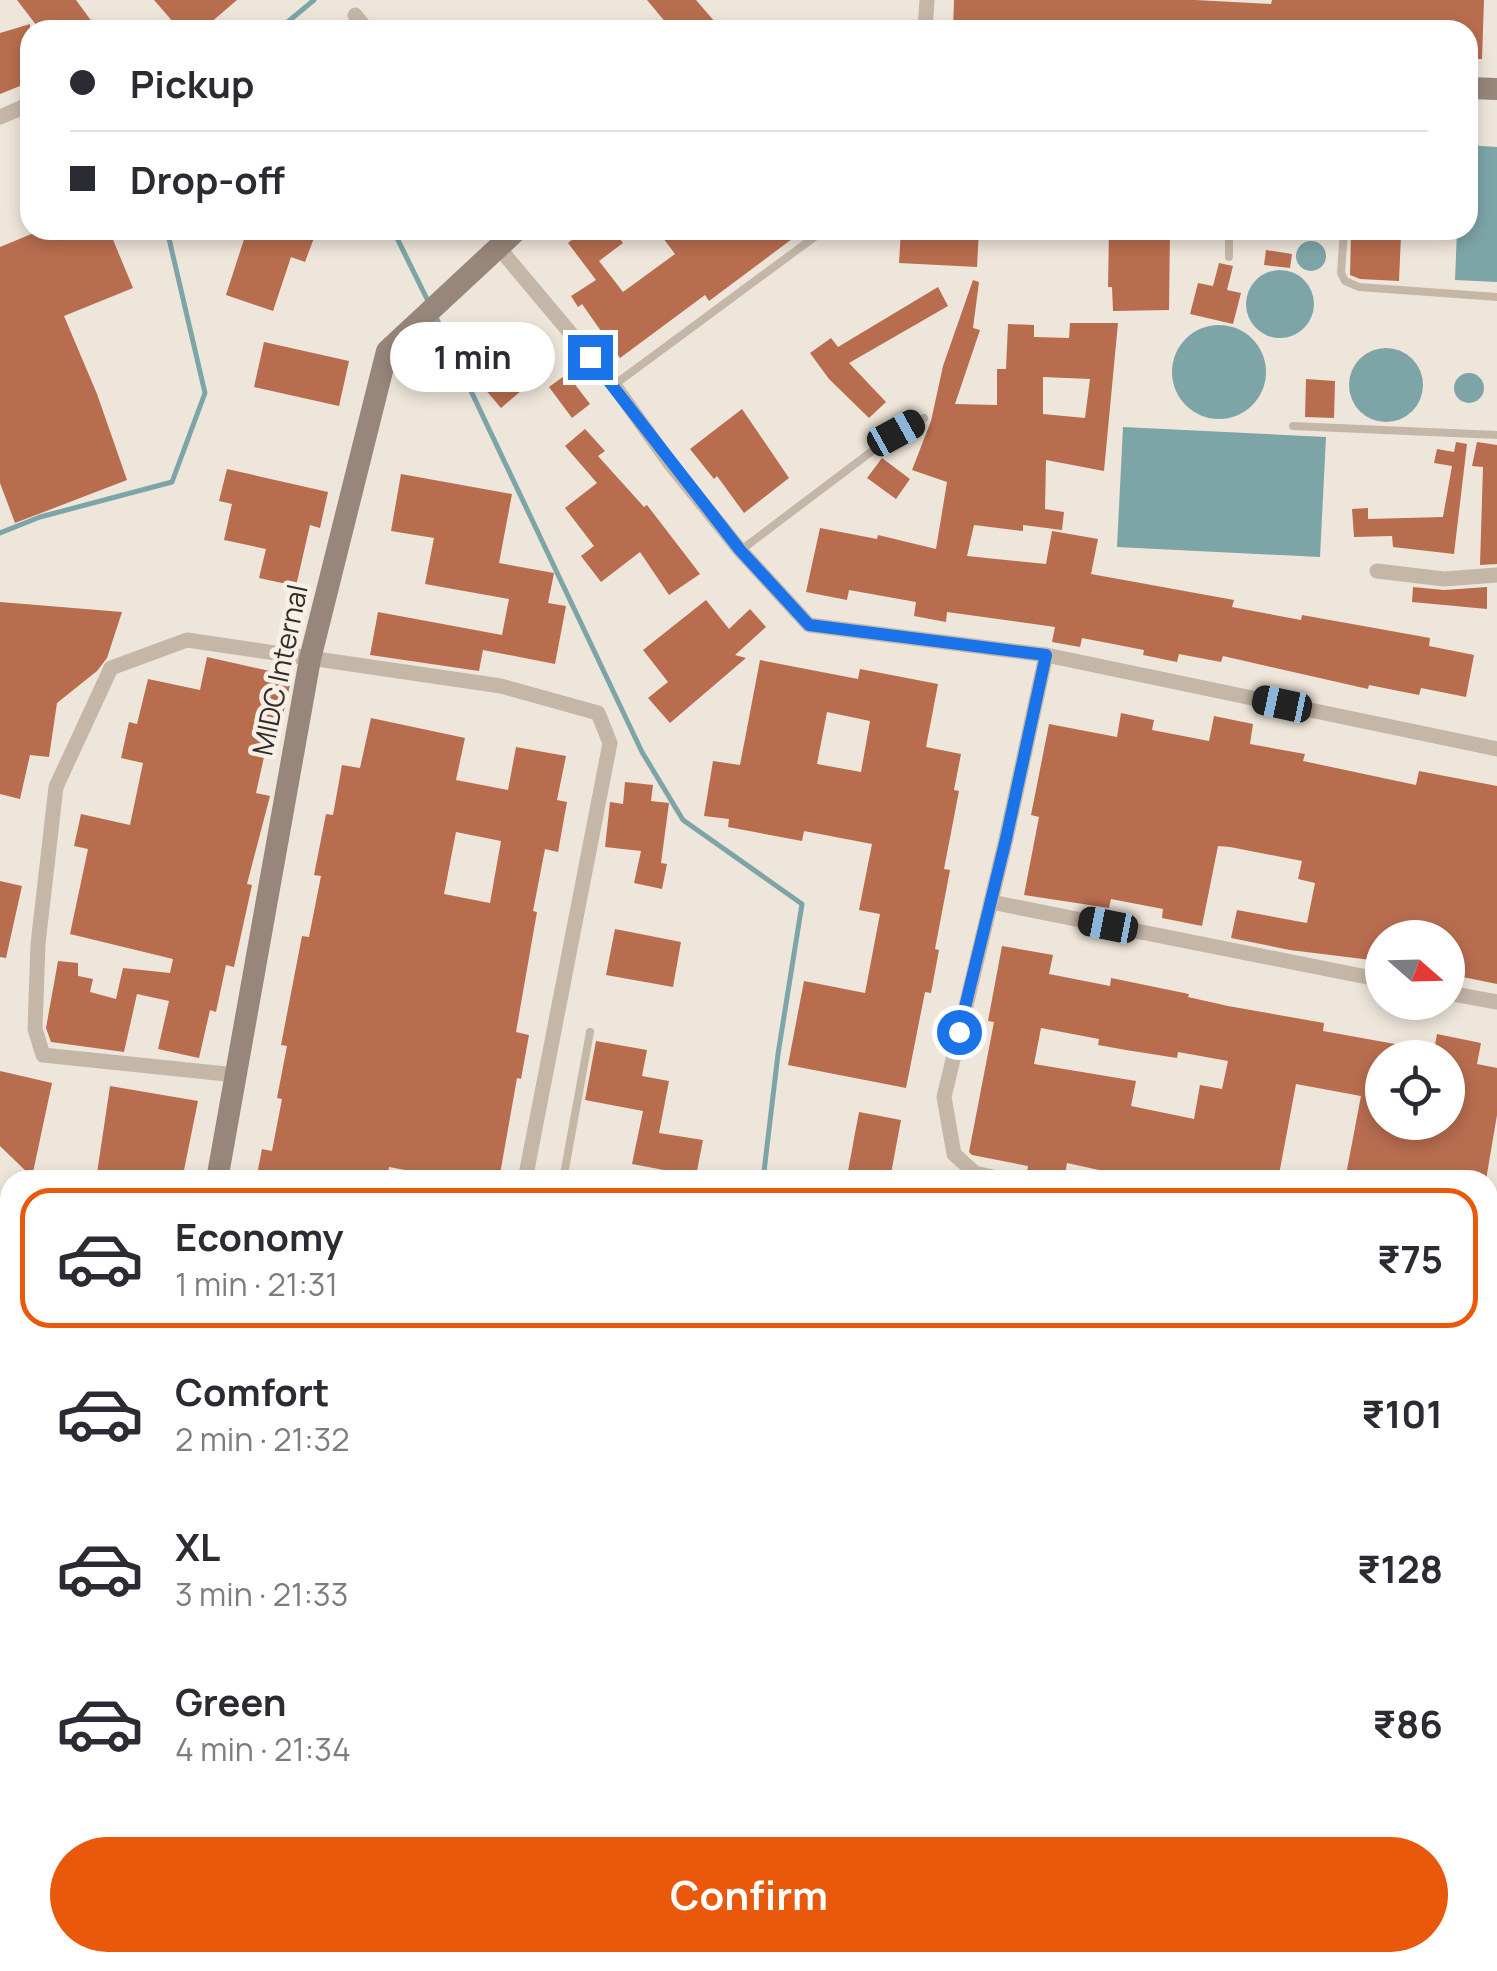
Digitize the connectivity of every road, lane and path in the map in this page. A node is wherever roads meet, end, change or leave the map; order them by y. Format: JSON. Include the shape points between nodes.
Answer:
{"nodes":[{"id":1,"x":354,"y":15,"type":"dead end"},
{"id":2,"x":359,"y":20,"type":"edge"},
{"id":3,"x":506,"y":240,"type":"edge"},
{"id":4,"x":810,"y":240,"type":"edge"},
{"id":5,"x":1229,"y":240,"type":"edge"},
{"id":6,"x":1343,"y":240,"type":"edge"},
{"id":7,"x":498,"y":248,"type":"junction"},
{"id":8,"x":1229,"y":257,"type":"dead end"},
{"id":9,"x":1497,"y":298,"type":"edge"},
{"id":10,"x":614,"y":384,"type":"junction"},
{"id":11,"x":924,"y":418,"type":"dead end"},
{"id":12,"x":1292,"y":426,"type":"dead end"},
{"id":13,"x":1497,"y":435,"type":"edge"},
{"id":14,"x":740,"y":550,"type":"junction"},
{"id":15,"x":1378,"y":571,"type":"dead end"},
{"id":16,"x":1497,"y":575,"type":"edge"},
{"id":17,"x":1046,"y":655,"type":"junction"},
{"id":18,"x":310,"y":659,"type":"junction"},
{"id":19,"x":1497,"y":749,"type":"edge"},
{"id":20,"x":991,"y":902,"type":"junction"},
{"id":21,"x":1365,"y":977,"type":"edge"},
{"id":22,"x":1465,"y":996,"type":"edge"},
{"id":23,"x":1497,"y":1002,"type":"edge"},
{"id":24,"x":590,"y":1032,"type":"dead end"},
{"id":25,"x":236,"y":1074,"type":"junction"},
{"id":26,"x":219,"y":1170,"type":"edge"},
{"id":27,"x":527,"y":1170,"type":"edge"},
{"id":28,"x":565,"y":1170,"type":"edge"},
{"id":29,"x":971,"y":1170,"type":"edge"}],
"edges":[{"from":1,"to":2,"type":"street"},
{"from":3,"to":7,"type":"street","name":"MIDC Internal"},
{"from":4,"to":10,"type":"lane"},
{"from":5,"to":8,"type":"lane"},
{"from":6,"to":9,"type":"lane","via":[[1341,272],[1358,287]]},
{"from":7,"to":10,"type":"street"},
{"from":7,"to":18,"type":"street","name":"MIDC Internal","via":[[386,351]]},
{"from":10,"to":14,"type":"street"},
{"from":11,"to":14,"type":"lane"},
{"from":12,"to":13,"type":"lane"},
{"from":14,"to":17,"type":"street","via":[[809,625]]},
{"from":15,"to":16,"type":"street"},
{"from":17,"to":19,"type":"street"},
{"from":17,"to":20,"type":"street"},
{"from":18,"to":25,"type":"street","name":"MIDC Internal"},
{"from":18,"to":25,"type":"street","via":[[186,640],[112,668],[56,787],[38,944],[35,1029],[43,1055]]},
{"from":18,"to":27,"type":"street","via":[[501,686],[598,713],[610,743]]},
{"from":20,"to":21,"type":"street"},
{"from":20,"to":29,"type":"street","via":[[944,1097],[954,1154]]},
{"from":22,"to":23,"type":"street"},
{"from":24,"to":28,"type":"lane"},
{"from":25,"to":26,"type":"street","name":"MIDC Internal"}]}
